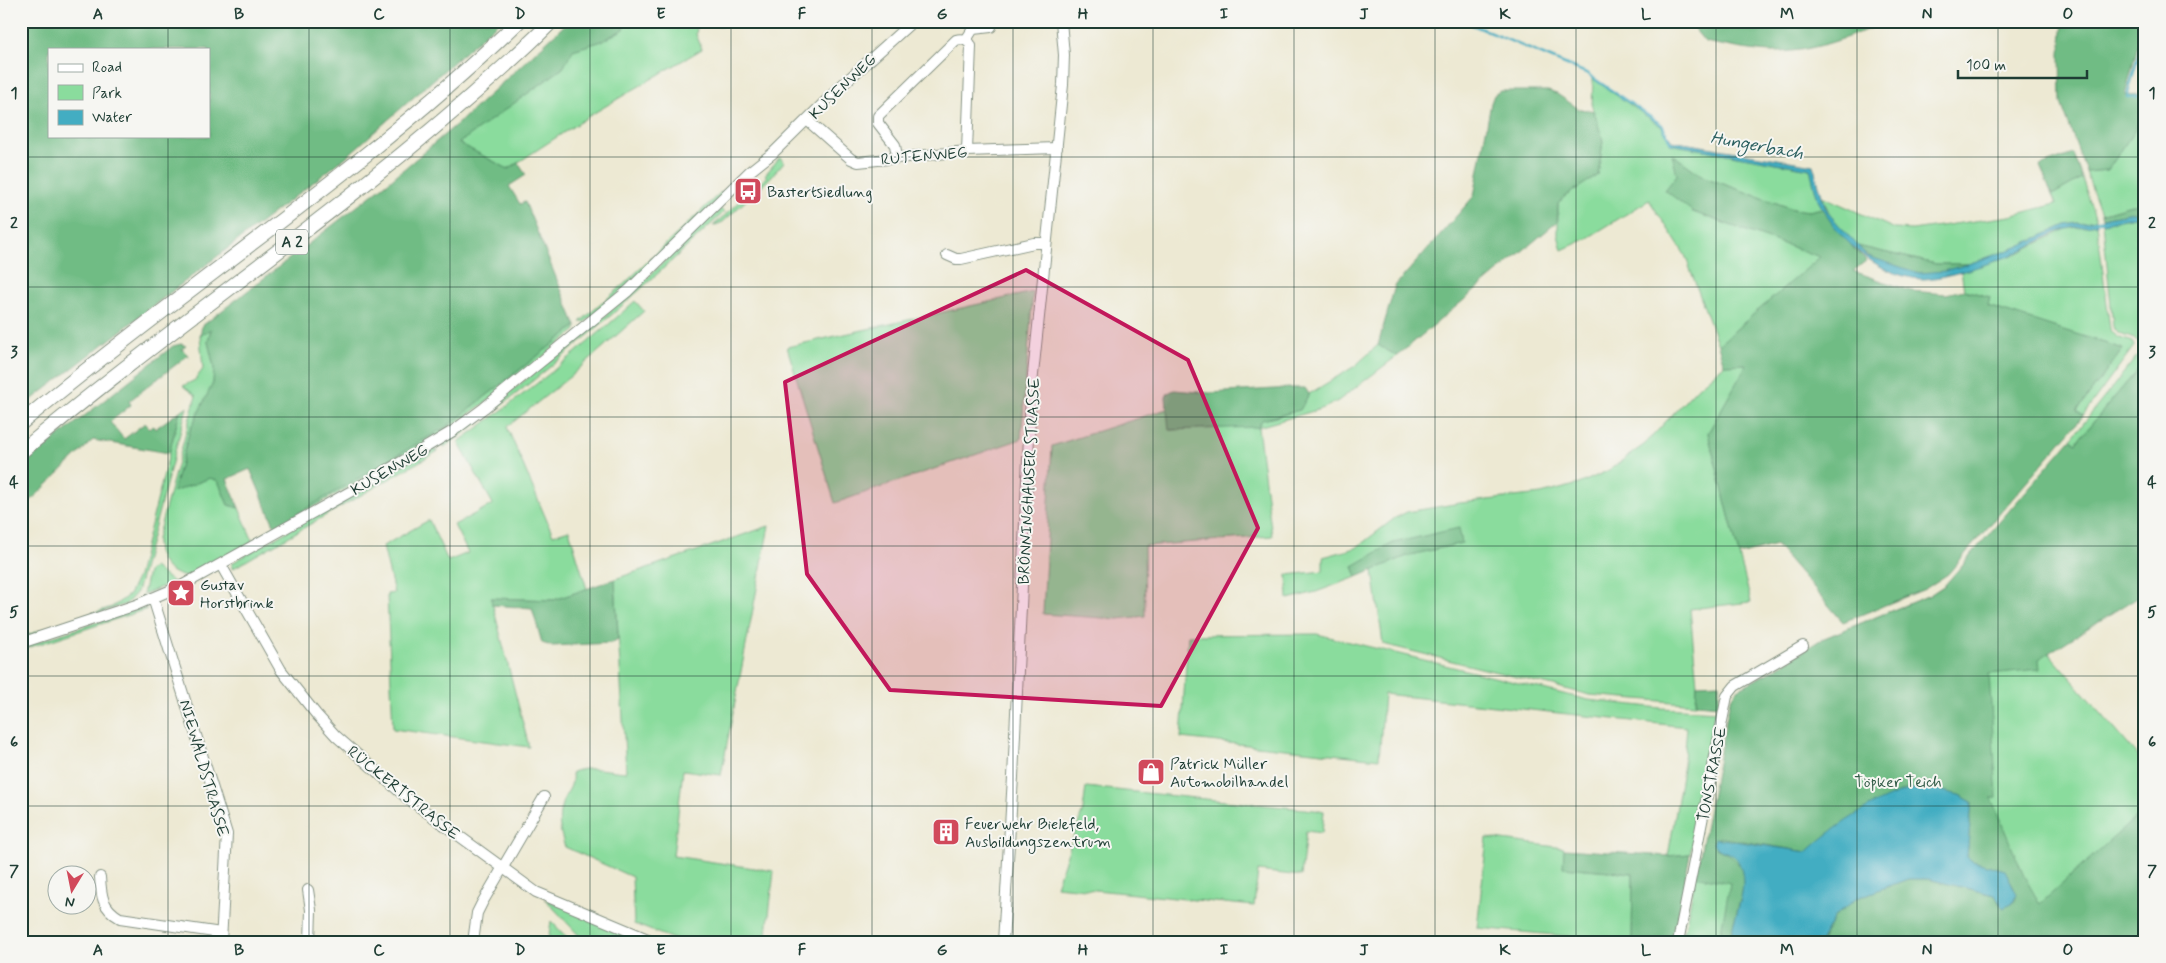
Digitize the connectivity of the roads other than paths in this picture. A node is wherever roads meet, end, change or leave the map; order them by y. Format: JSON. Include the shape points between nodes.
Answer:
{"nodes":[{"id":1,"x":519,"y":21,"type":"edge"},
{"id":2,"x":552,"y":21,"type":"edge"},
{"id":3,"x":913,"y":21,"type":"edge"},
{"id":4,"x":1061,"y":21,"type":"edge"},
{"id":5,"x":991,"y":26,"type":"dead end"},
{"id":6,"x":966,"y":40,"type":"junction"},
{"id":7,"x":807,"y":120,"type":"junction"},
{"id":8,"x":1057,"y":148,"type":"junction"},
{"id":9,"x":967,"y":151,"type":"junction"},
{"id":10,"x":897,"y":157,"type":"junction"},
{"id":11,"x":1045,"y":243,"type":"junction"},
{"id":12,"x":947,"y":254,"type":"dead end"},
{"id":13,"x":21,"y":423,"type":"edge"},
{"id":14,"x":21,"y":452,"type":"edge"},
{"id":15,"x":221,"y":564,"type":"junction"},
{"id":16,"x":153,"y":598,"type":"junction"},
{"id":17,"x":21,"y":643,"type":"edge"},
{"id":18,"x":1803,"y":646,"type":"dead end"},
{"id":19,"x":544,"y":797,"type":"dead end"},
{"id":20,"x":502,"y":870,"type":"junction"},
{"id":21,"x":100,"y":877,"type":"dead end"},
{"id":22,"x":308,"y":890,"type":"dead end"},
{"id":23,"x":221,"y":937,"type":"edge"},
{"id":24,"x":310,"y":942,"type":"edge"},
{"id":25,"x":473,"y":942,"type":"edge"},
{"id":26,"x":655,"y":942,"type":"edge"},
{"id":27,"x":1003,"y":942,"type":"edge"},
{"id":28,"x":1678,"y":942,"type":"edge"}],
"edges":[{"from":1,"to":13,"type":"highway","number":"A 2","via":[[418,113],[327,187]]},
{"from":2,"to":14,"type":"highway","number":"A 2","via":[[412,148],[100,386]]},
{"from":3,"to":7,"type":"street","name":"KUSENWEG"},
{"from":4,"to":8,"type":"street","name":"BRÖNNINGHAUSER STRASSE","via":[[1064,70]]},
{"from":5,"to":6,"type":"street","via":[[973,29]]},
{"from":6,"to":9,"type":"street","via":[[971,46]]},
{"from":6,"to":10,"type":"street","via":[[956,40],[878,116],[878,123],[896,145]]},
{"from":7,"to":10,"type":"street","name":"RUTENWEG","via":[[854,161]]},
{"from":7,"to":15,"type":"street","name":"KUSENWEG","via":[[628,291],[453,431]]},
{"from":8,"to":9,"type":"street","name":"RUTENWEG"},
{"from":8,"to":11,"type":"street","name":"BRÖNNINGHAUSER STRASSE"},
{"from":9,"to":10,"type":"street","name":"RUTENWEG"},
{"from":11,"to":12,"type":"street","via":[[961,259]]},
{"from":11,"to":27,"type":"street","name":"BRÖNNINGHAUSER STRASSE","via":[[1031,394],[1014,777]]},
{"from":15,"to":16,"type":"street","name":"KUSENWEG"},
{"from":15,"to":20,"type":"street","name":"RÜCKERTSTRASSE","via":[[281,670],[336,736],[407,798]]},
{"from":16,"to":17,"type":"street","name":"KUSENWEG"},
{"from":16,"to":23,"type":"street","name":"NIEWALDSTRASSE","via":[[227,834]]},
{"from":18,"to":28,"type":"street","name":"TONSTRASSE","via":[[1735,686],[1727,696]]},
{"from":19,"to":20,"type":"street"},
{"from":20,"to":25,"type":"street","via":[[477,913]]},
{"from":20,"to":26,"type":"street","name":"RÜCKERTSTRASSE","via":[[536,892]]},
{"from":21,"to":23,"type":"street","via":[[104,903],[120,918]]},
{"from":22,"to":24,"type":"street"}]}
